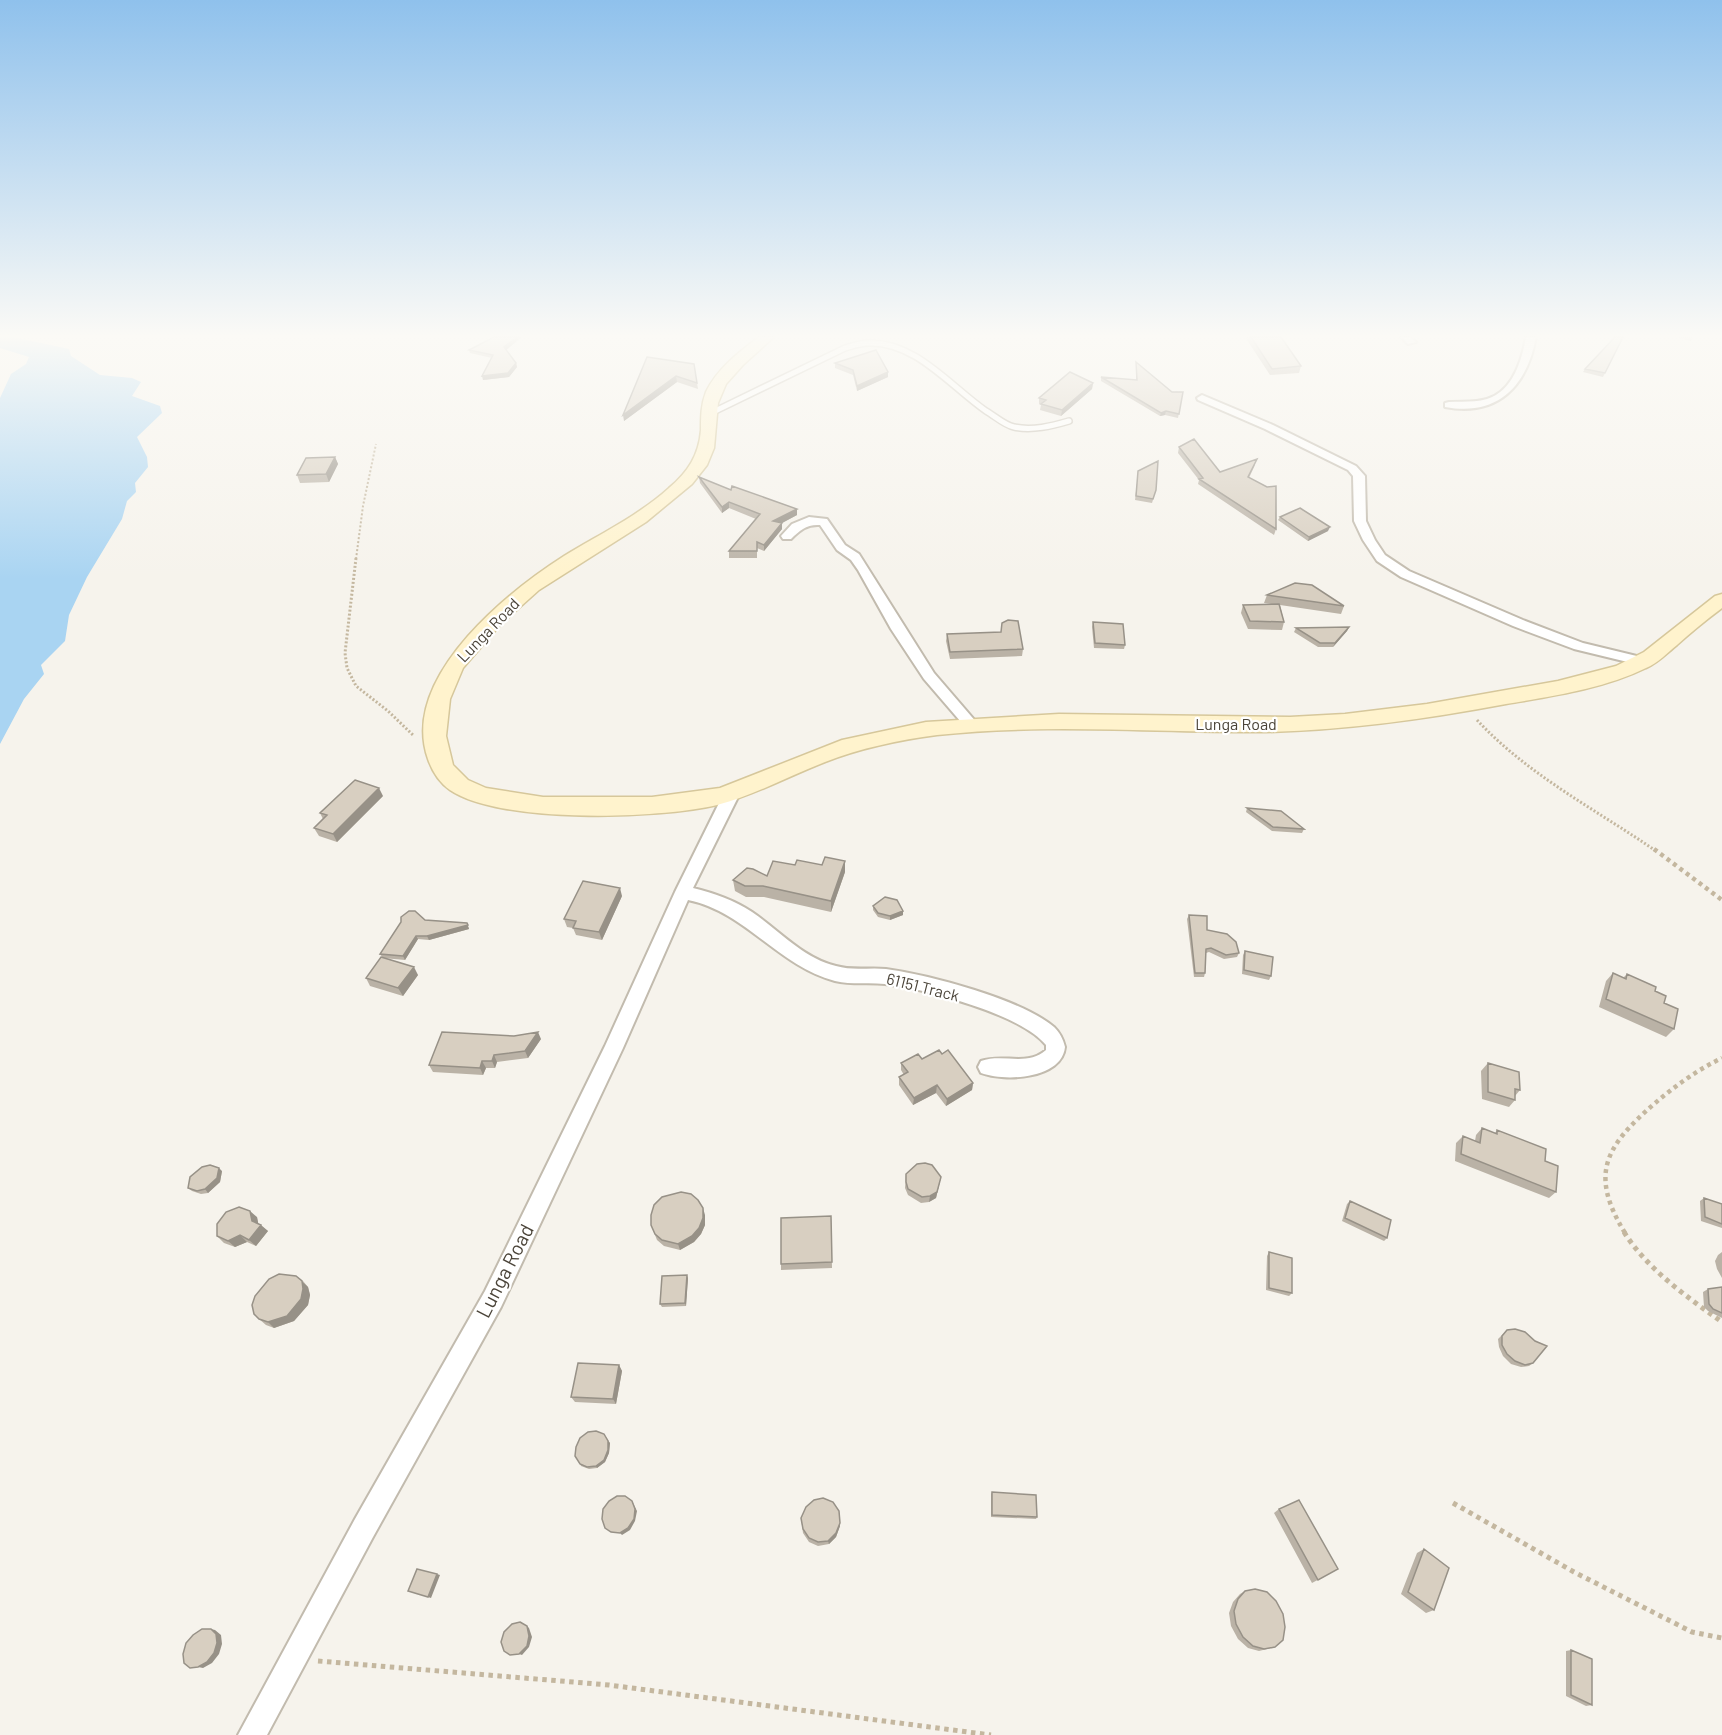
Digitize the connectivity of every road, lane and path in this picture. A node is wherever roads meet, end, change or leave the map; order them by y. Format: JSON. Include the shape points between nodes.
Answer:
{"nodes":[{"id":1,"x":708,"y":418,"type":"edge"},
{"id":2,"x":996,"y":418,"type":"edge"},
{"id":3,"x":1247,"y":418,"type":"edge"},
{"id":4,"x":1069,"y":421,"type":"dead end"},
{"id":5,"x":376,"y":444,"type":"dead end"},
{"id":6,"x":787,"y":536,"type":"dead end"},
{"id":7,"x":1722,"y":600,"type":"edge"},
{"id":8,"x":1644,"y":662,"type":"junction"},
{"id":9,"x":1465,"y":706,"type":"junction"},
{"id":10,"x":972,"y":726,"type":"junction"},
{"id":11,"x":437,"y":757,"type":"junction"},
{"id":12,"x":732,"y":793,"type":"junction"},
{"id":13,"x":683,"y":892,"type":"junction"},
{"id":14,"x":1722,"y":900,"type":"edge"},
{"id":15,"x":1722,"y":1058,"type":"edge"},
{"id":16,"x":987,"y":1067,"type":"dead end"},
{"id":17,"x":1722,"y":1322,"type":"edge"},
{"id":18,"x":1453,"y":1503,"type":"dead end"},
{"id":19,"x":1722,"y":1638,"type":"edge"},
{"id":20,"x":293,"y":1659,"type":"junction"},
{"id":21,"x":252,"y":1735,"type":"edge"},
{"id":22,"x":991,"y":1735,"type":"edge"}],
"edges":[{"from":1,"to":11,"type":"street","name":"Lunga Road","via":[[708,443],[701,462],[687,480],[646,514],[555,570],[521,596],[456,662],[436,709]]},
{"from":2,"to":4,"type":"lane","via":[[1011,427]]},
{"from":3,"to":8,"type":"street","via":[[1352,468],[1359,476],[1360,521],[1369,540],[1381,558],[1405,574],[1569,642]]},
{"from":5,"to":11,"type":"path","via":[[353,581],[345,653],[347,668],[356,686]]},
{"from":6,"to":10,"type":"street","via":[[803,522],[823,522],[828,526],[841,548],[864,569],[929,676]]},
{"from":7,"to":8,"type":"street","name":"Lunga Road"},
{"from":8,"to":9,"type":"street","name":"Lunga Road","via":[[1563,688]]},
{"from":9,"to":10,"type":"street","name":"Lunga Road","via":[[1373,720],[1290,724],[1060,721]]},
{"from":9,"to":14,"type":"path","via":[[1500,746],[1532,772],[1684,869]]},
{"from":10,"to":12,"type":"street","name":"Lunga Road","via":[[855,743]]},
{"from":11,"to":12,"type":"street","name":"Lunga Road","via":[[447,774],[463,788],[488,797],[526,802],[584,808],[676,802]]},
{"from":12,"to":13,"type":"street","name":"Lunga Road"},
{"from":13,"to":16,"type":"street","name":"61151 Track","via":[[714,898],[755,923],[787,950],[834,973],[891,977],[979,1001],[1044,1030],[1057,1046],[1049,1060],[1038,1066]]},
{"from":13,"to":20,"type":"street","name":"Lunga Road","via":[[614,1048],[493,1299]]},
{"from":15,"to":17,"type":"path","via":[[1702,1066],[1639,1117],[1609,1152],[1604,1182],[1612,1212],[1628,1238],[1656,1269]]},
{"from":18,"to":19,"type":"path","via":[[1574,1572],[1692,1632]]},
{"from":20,"to":21,"type":"street","name":"Lunga Road"},
{"from":20,"to":22,"type":"path","via":[[609,1685]]}]}
